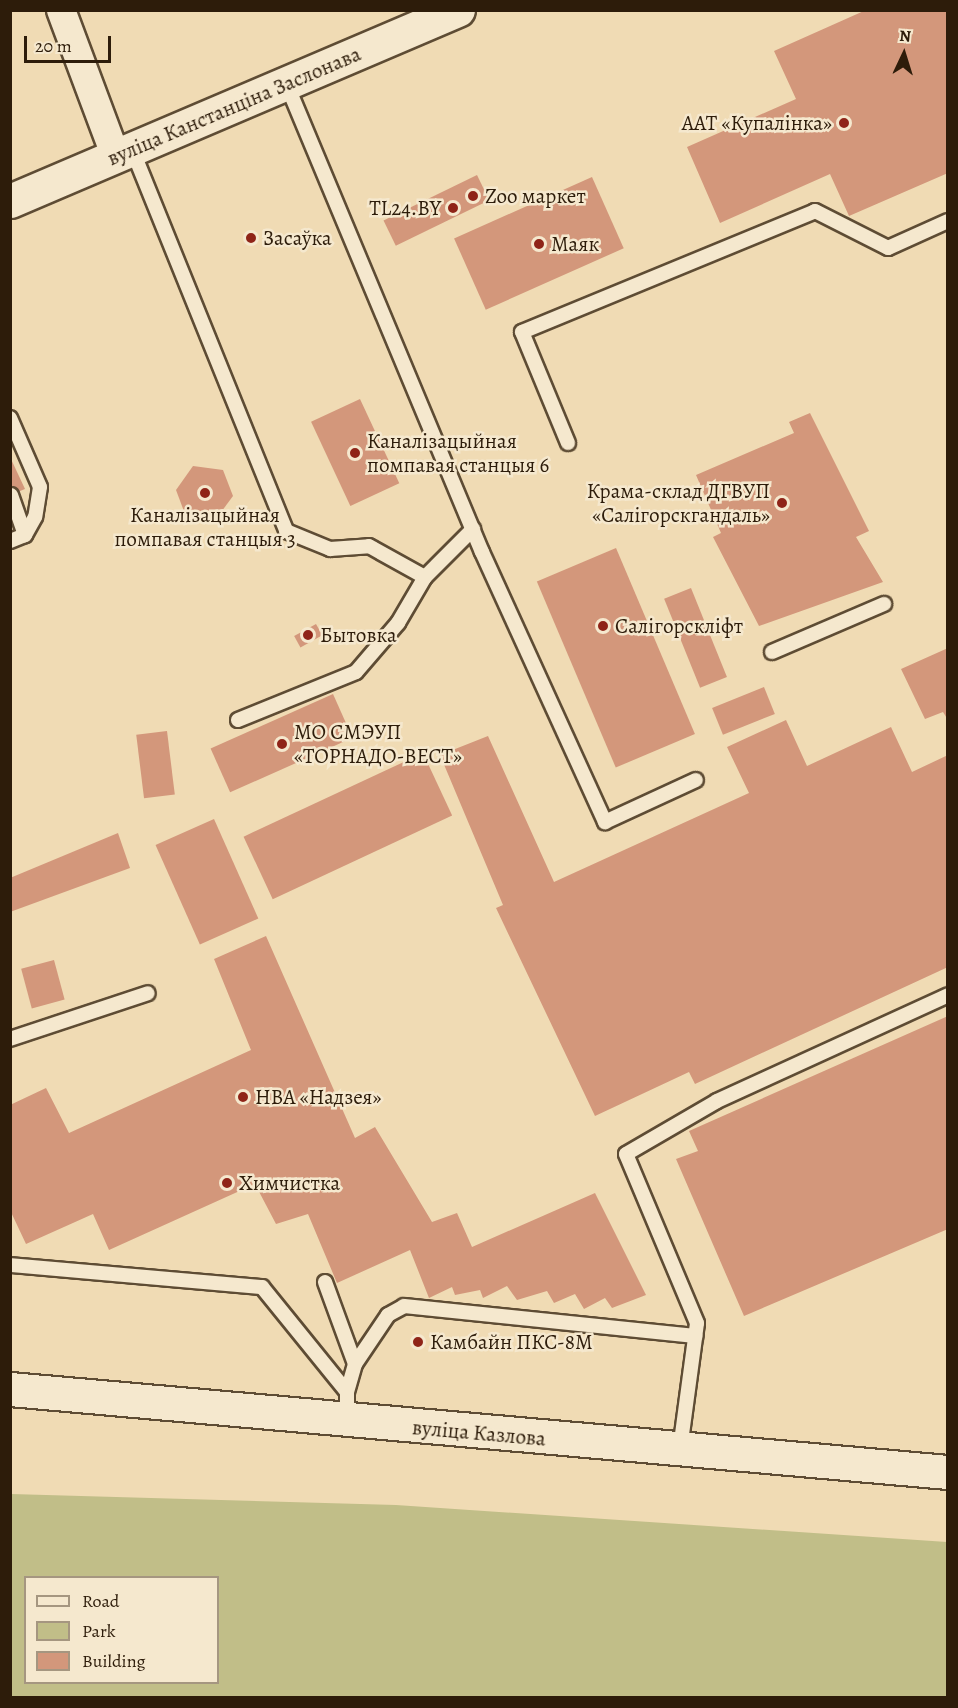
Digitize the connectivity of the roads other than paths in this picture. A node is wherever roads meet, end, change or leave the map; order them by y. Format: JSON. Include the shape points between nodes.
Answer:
{"nodes":[{"id":1,"x":61,"y":10,"type":"edge"},
{"id":2,"x":458,"y":10,"type":"edge"},
{"id":3,"x":287,"y":85,"type":"junction"},
{"id":4,"x":124,"y":153,"type":"junction"},
{"id":5,"x":10,"y":201,"type":"edge"},
{"id":6,"x":948,"y":221,"type":"edge"},
{"id":7,"x":10,"y":418,"type":"edge"},
{"id":8,"x":568,"y":443,"type":"dead end"},
{"id":9,"x":11,"y":495,"type":"edge"},
{"id":10,"x":473,"y":530,"type":"junction"},
{"id":11,"x":25,"y":535,"type":"junction"},
{"id":12,"x":10,"y":541,"type":"edge"},
{"id":13,"x":425,"y":577,"type":"junction"},
{"id":14,"x":884,"y":604,"type":"dead end"},
{"id":15,"x":772,"y":652,"type":"dead end"},
{"id":16,"x":238,"y":720,"type":"dead end"},
{"id":17,"x":696,"y":780,"type":"dead end"},
{"id":18,"x":147,"y":993,"type":"dead end"},
{"id":19,"x":948,"y":995,"type":"edge"},
{"id":20,"x":10,"y":1039,"type":"edge"},
{"id":21,"x":10,"y":1265,"type":"edge"},
{"id":22,"x":325,"y":1282,"type":"dead end"},
{"id":23,"x":695,"y":1336,"type":"junction"},
{"id":24,"x":355,"y":1364,"type":"junction"},
{"id":25,"x":10,"y":1389,"type":"edge"},
{"id":26,"x":347,"y":1406,"type":"junction"},
{"id":27,"x":679,"y":1451,"type":"junction"},
{"id":28,"x":948,"y":1473,"type":"edge"}],
"edges":[{"from":1,"to":4,"type":"street"},
{"from":2,"to":3,"type":"main road","name":"вуліца Канстанціна Заслонава"},
{"from":3,"to":4,"type":"main road","name":"вуліца Канстанціна Заслонава"},
{"from":3,"to":10,"type":"lane"},
{"from":4,"to":5,"type":"main road","name":"вуліца Канстанціна Заслонава"},
{"from":4,"to":13,"type":"lane","via":[[286,531],[330,549],[369,546]]},
{"from":6,"to":8,"type":"lane","via":[[888,248],[815,211],[522,332]]},
{"from":7,"to":11,"type":"lane","via":[[40,487],[39,502]]},
{"from":9,"to":11,"type":"lane"},
{"from":10,"to":13,"type":"lane"},
{"from":10,"to":17,"type":"lane","via":[[605,822]]},
{"from":11,"to":12,"type":"lane"},
{"from":13,"to":16,"type":"lane","via":[[398,623],[356,672]]},
{"from":14,"to":15,"type":"lane"},
{"from":18,"to":20,"type":"lane"},
{"from":19,"to":23,"type":"lane","via":[[717,1101],[626,1154],[697,1323]]},
{"from":21,"to":26,"type":"lane","via":[[262,1287]]},
{"from":22,"to":24,"type":"lane"},
{"from":23,"to":24,"type":"lane","via":[[404,1306],[388,1315]]},
{"from":23,"to":27,"type":"lane"},
{"from":24,"to":26,"type":"lane"},
{"from":25,"to":26,"type":"main road","name":"вуліца Казлова"},
{"from":26,"to":27,"type":"main road","name":"вуліца Казлова"},
{"from":27,"to":28,"type":"main road","name":"вуліца Казлова"}]}
